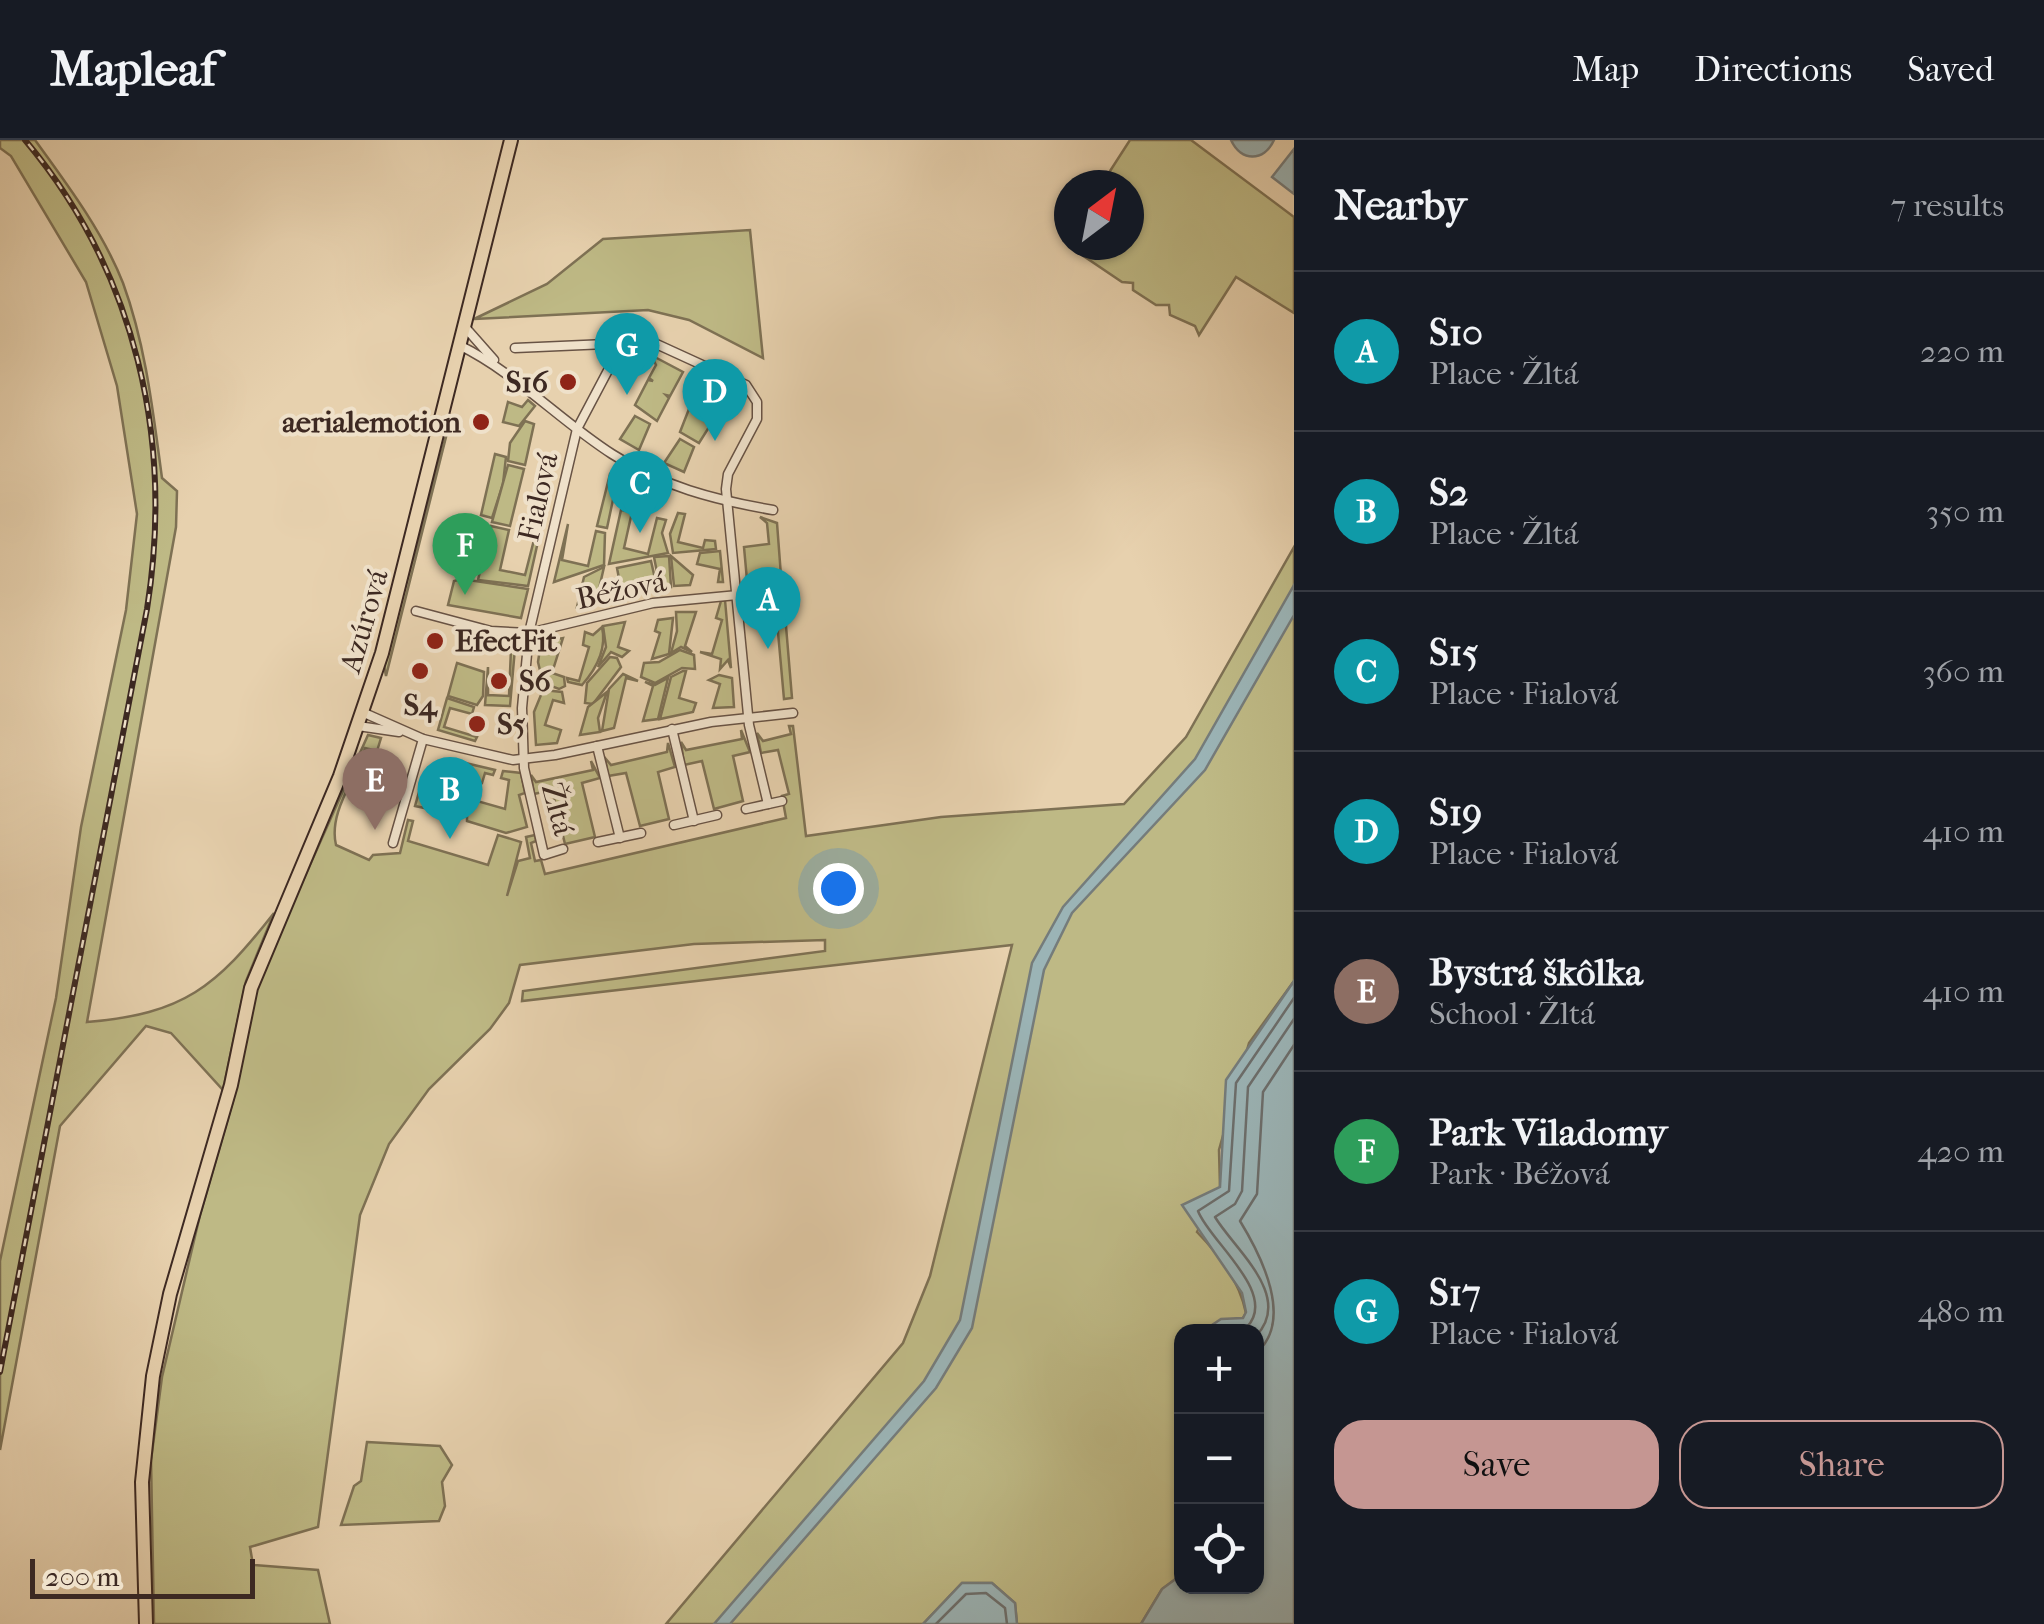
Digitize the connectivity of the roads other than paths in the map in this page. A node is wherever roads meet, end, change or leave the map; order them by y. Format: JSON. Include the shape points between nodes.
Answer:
{"nodes":[{"id":1,"x":511,"y":140,"type":"edge"},
{"id":2,"x":464,"y":326,"type":"junction"},
{"id":3,"x":622,"y":342,"type":"junction"},
{"id":4,"x":460,"y":345,"type":"junction"},
{"id":5,"x":515,"y":348,"type":"dead end"},
{"id":6,"x":500,"y":368,"type":"junction"},
{"id":7,"x":578,"y":429,"type":"junction"},
{"id":8,"x":727,"y":502,"type":"junction"},
{"id":9,"x":773,"y":510,"type":"dead end"},
{"id":10,"x":780,"y":591,"type":"dead end"},
{"id":11,"x":736,"y":595,"type":"junction"},
{"id":12,"x":416,"y":611,"type":"dead end"},
{"id":13,"x":528,"y":633,"type":"junction"},
{"id":14,"x":792,"y":714,"type":"dead end"},
{"id":15,"x":749,"y":718,"type":"junction"},
{"id":16,"x":360,"y":719,"type":"junction"},
{"id":17,"x":672,"y":729,"type":"junction"},
{"id":18,"x":408,"y":734,"type":"junction"},
{"id":19,"x":423,"y":739,"type":"junction"},
{"id":20,"x":597,"y":746,"type":"junction"},
{"id":21,"x":524,"y":759,"type":"junction"},
{"id":22,"x":782,"y":801,"type":"dead end"},
{"id":23,"x":768,"y":804,"type":"junction"},
{"id":24,"x":746,"y":808,"type":"dead end"},
{"id":25,"x":717,"y":815,"type":"dead end"},
{"id":26,"x":694,"y":820,"type":"junction"},
{"id":27,"x":674,"y":825,"type":"dead end"},
{"id":28,"x":642,"y":833,"type":"dead end"},
{"id":29,"x":620,"y":838,"type":"junction"},
{"id":30,"x":598,"y":842,"type":"dead end"},
{"id":31,"x":393,"y":843,"type":"dead end"},
{"id":32,"x":563,"y":849,"type":"dead end"},
{"id":33,"x":146,"y":1624,"type":"edge"}],
"edges":[{"from":1,"to":2,"type":"main road","name":"Azúrová"},
{"from":2,"to":4,"type":"main road","name":"Azúrová"},
{"from":2,"to":6,"type":"street","name":"Fialová"},
{"from":3,"to":5,"type":"street"},
{"from":3,"to":7,"type":"street"},
{"from":3,"to":8,"type":"street","via":[[678,350],[751,390],[756,419],[728,474]]},
{"from":4,"to":6,"type":"street","name":"Fialová"},
{"from":4,"to":16,"type":"main road","name":"Azúrová"},
{"from":6,"to":7,"type":"street","name":"Fialová"},
{"from":7,"to":8,"type":"street","name":"Fialová","via":[[652,477]]},
{"from":7,"to":13,"type":"street","name":"Fialová"},
{"from":8,"to":9,"type":"street","name":"Fialová"},
{"from":8,"to":11,"type":"street"},
{"from":10,"to":11,"type":"street","name":"Béžová"},
{"from":11,"to":13,"type":"street","name":"Béžová","via":[[653,603]]},
{"from":11,"to":15,"type":"street"},
{"from":12,"to":13,"type":"street","name":"Béžová","via":[[499,633]]},
{"from":13,"to":21,"type":"street","name":"Žltá"},
{"from":14,"to":15,"type":"street","name":"Žltá"},
{"from":15,"to":17,"type":"street","name":"Žltá"},
{"from":15,"to":23,"type":"street"},
{"from":16,"to":18,"type":"street"},
{"from":16,"to":18,"type":"street"},
{"from":16,"to":33,"type":"main road","name":"Azúrová","via":[[247,1004],[175,1276],[153,1376],[142,1482]]},
{"from":17,"to":20,"type":"street","name":"Žltá"},
{"from":17,"to":26,"type":"street"},
{"from":18,"to":19,"type":"street","name":"Žltá"},
{"from":19,"to":21,"type":"street","name":"Žltá"},
{"from":19,"to":31,"type":"street"},
{"from":20,"to":21,"type":"street","name":"Žltá"},
{"from":20,"to":29,"type":"street","name":"Žltá"},
{"from":21,"to":32,"type":"street","name":"Žltá","via":[[544,855]]},
{"from":22,"to":23,"type":"street"},
{"from":23,"to":24,"type":"street"},
{"from":25,"to":26,"type":"street"},
{"from":26,"to":27,"type":"street"},
{"from":28,"to":29,"type":"street","name":"Žltá"},
{"from":29,"to":30,"type":"street","name":"Žltá"}]}
